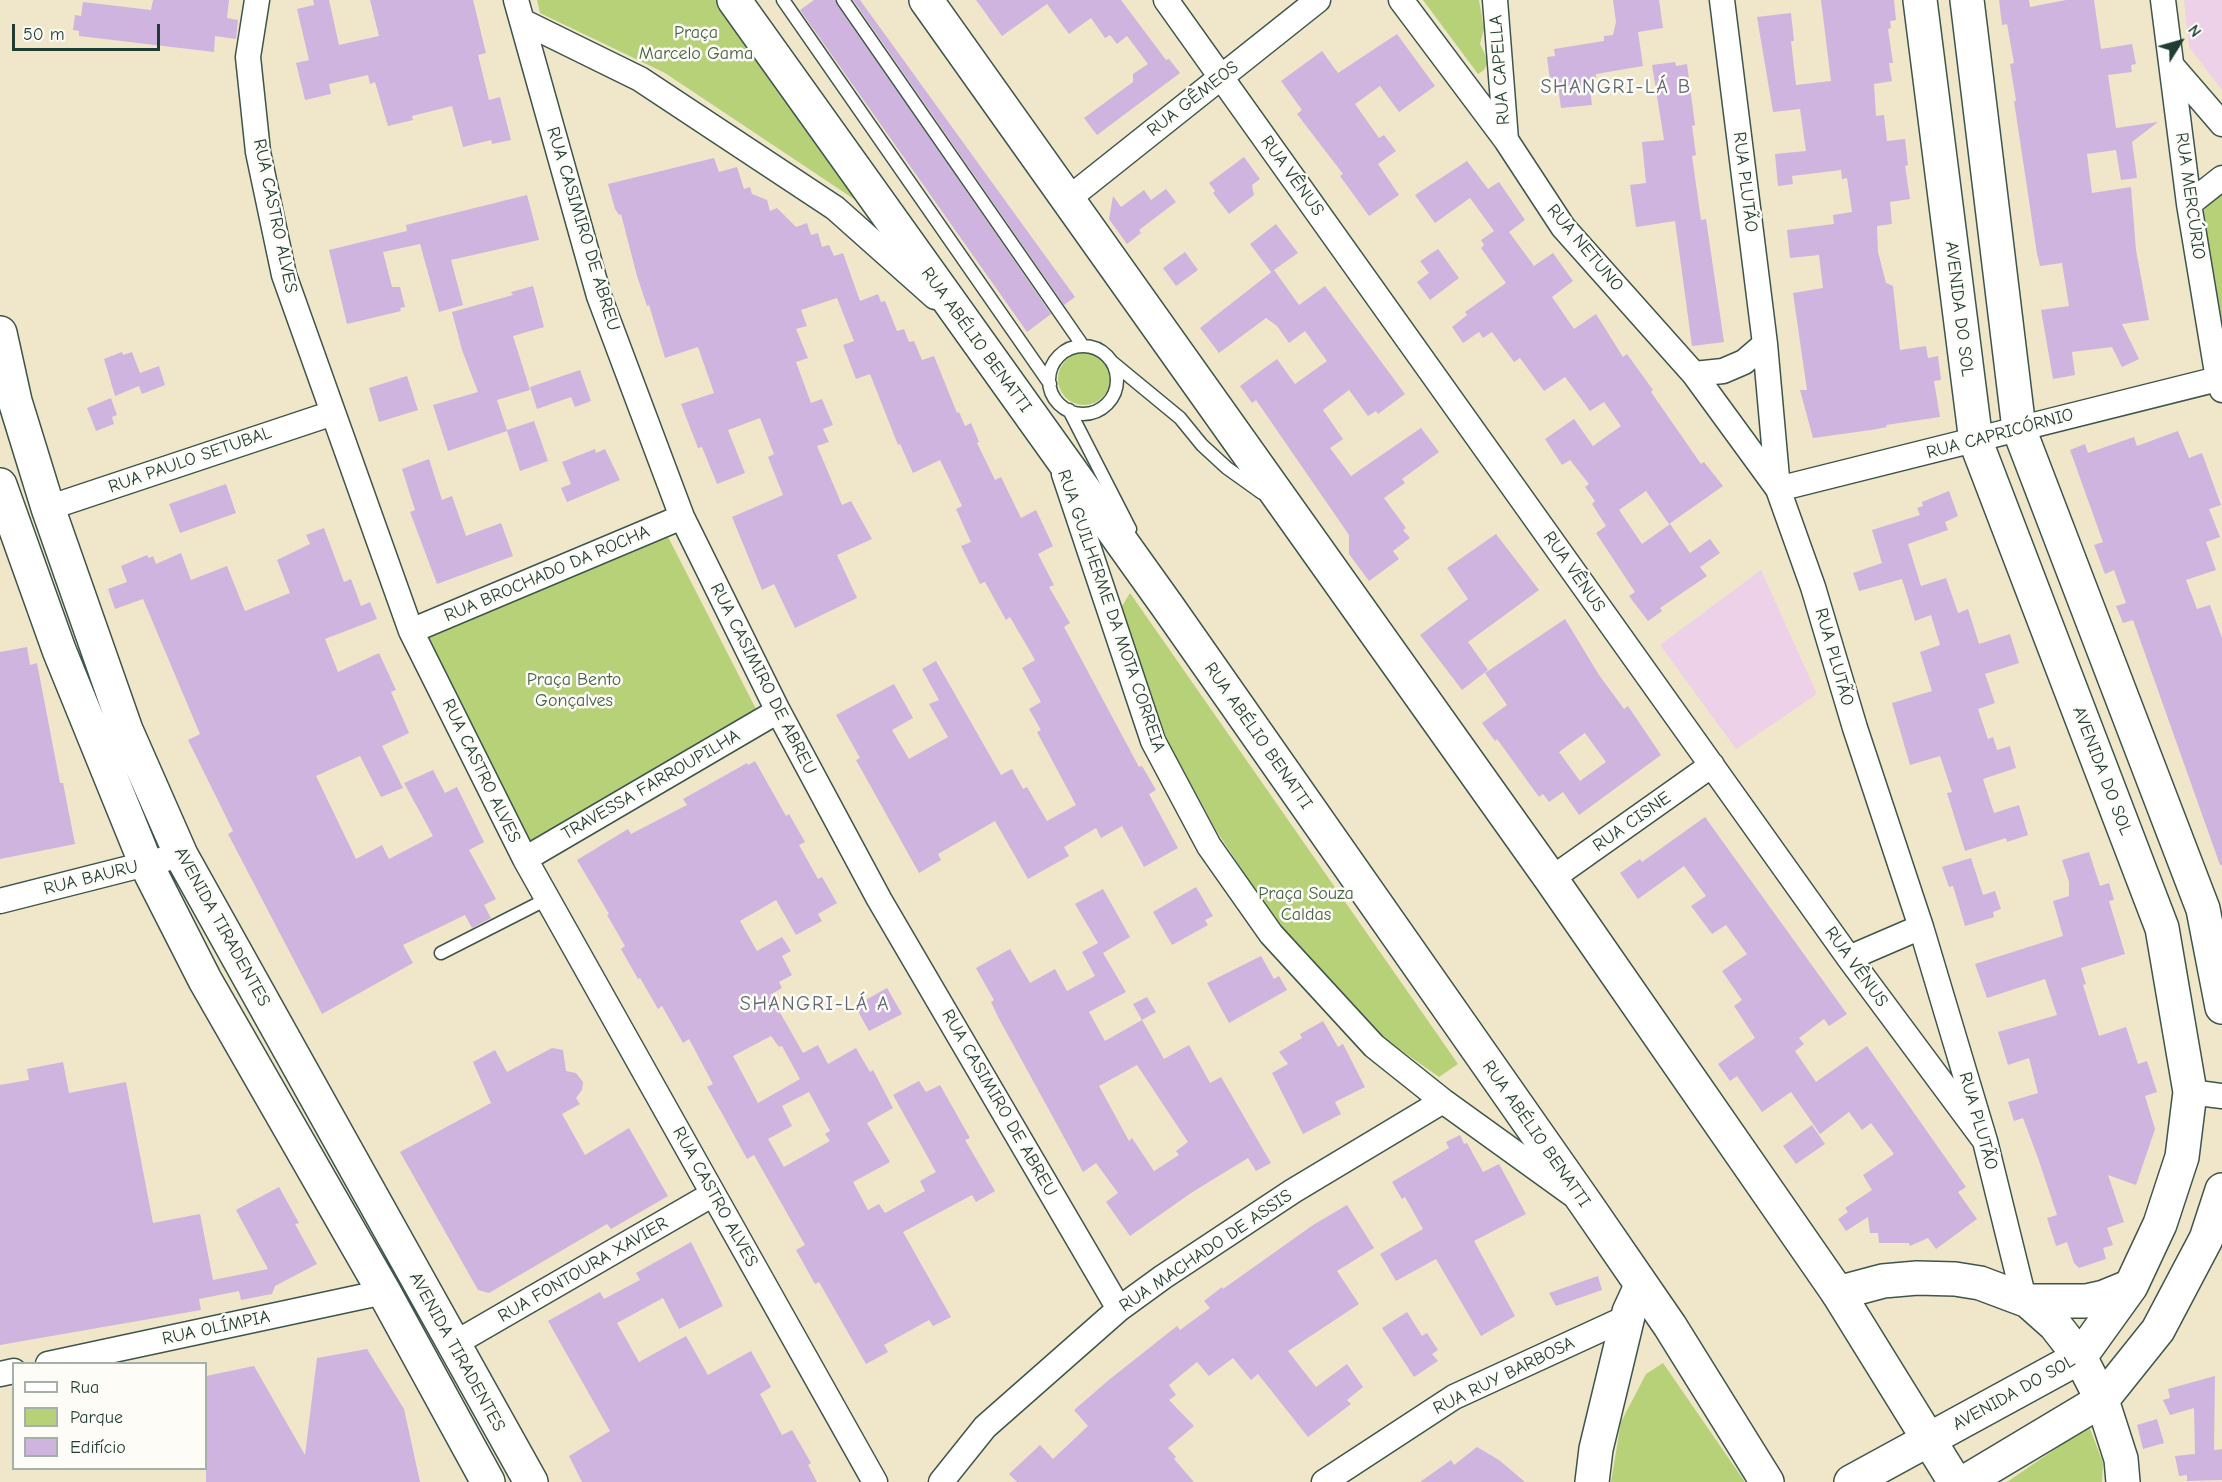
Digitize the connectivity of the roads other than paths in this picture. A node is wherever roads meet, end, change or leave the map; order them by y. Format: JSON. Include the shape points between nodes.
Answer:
{"nodes":[{"id":1,"x":257,"y":0,"type":"edge"},
{"id":2,"x":734,"y":0,"type":"edge"},
{"id":3,"x":783,"y":0,"type":"edge"},
{"id":4,"x":843,"y":0,"type":"edge"},
{"id":5,"x":926,"y":0,"type":"edge"},
{"id":6,"x":1166,"y":0,"type":"edge"},
{"id":7,"x":1318,"y":0,"type":"edge"},
{"id":8,"x":1401,"y":0,"type":"edge"},
{"id":9,"x":1495,"y":0,"type":"edge"},
{"id":10,"x":1722,"y":0,"type":"edge"},
{"id":11,"x":1920,"y":0,"type":"edge"},
{"id":12,"x":1967,"y":0,"type":"edge"},
{"id":13,"x":2163,"y":0,"type":"edge"},
{"id":14,"x":519,"y":11,"type":"edge"},
{"id":15,"x":2172,"y":66,"type":"junction"},
{"id":16,"x":1221,"y":77,"type":"junction"},
{"id":17,"x":2222,"y":124,"type":"edge"},
{"id":18,"x":1506,"y":140,"type":"junction"},
{"id":19,"x":2222,"y":178,"type":"edge"},
{"id":20,"x":1068,"y":199,"type":"junction"},
{"id":21,"x":2189,"y":204,"type":"junction"},
{"id":22,"x":963,"y":322,"type":"junction"},
{"id":23,"x":0,"y":333,"type":"edge"},
{"id":24,"x":1765,"y":344,"type":"junction"},
{"id":25,"x":1083,"y":346,"type":"junction"},
{"id":26,"x":1112,"y":362,"type":"junction"},
{"id":27,"x":1694,"y":374,"type":"junction"},
{"id":28,"x":2221,"y":383,"type":"edge"},
{"id":29,"x":1050,"y":384,"type":"junction"},
{"id":30,"x":1069,"y":410,"type":"junction"},
{"id":31,"x":333,"y":412,"type":"junction"},
{"id":32,"x":2019,"y":429,"type":"junction"},
{"id":33,"x":0,"y":440,"type":"edge"},
{"id":34,"x":1976,"y":442,"type":"junction"},
{"id":35,"x":1056,"y":452,"type":"junction"},
{"id":36,"x":0,"y":485,"type":"edge"},
{"id":37,"x":1778,"y":489,"type":"junction"},
{"id":38,"x":48,"y":508,"type":"junction"},
{"id":39,"x":1292,"y":515,"type":"junction"},
{"id":40,"x":682,"y":517,"type":"junction"},
{"id":41,"x":1168,"y":607,"type":"junction"},
{"id":42,"x":411,"y":631,"type":"junction"},
{"id":43,"x":778,"y":711,"type":"junction"},
{"id":44,"x":1712,"y":765,"type":"junction"},
{"id":45,"x":181,"y":855,"type":"junction"},
{"id":46,"x":525,"y":859,"type":"junction"},
{"id":47,"x":146,"y":864,"type":"junction"},
{"id":48,"x":1551,"y":879,"type":"junction"},
{"id":49,"x":547,"y":899,"type":"junction"},
{"id":50,"x":0,"y":901,"type":"edge"},
{"id":51,"x":2212,"y":906,"type":"edge"},
{"id":52,"x":1921,"y":927,"type":"junction"},
{"id":53,"x":441,"y":953,"type":"dead end"},
{"id":54,"x":1849,"y":958,"type":"junction"},
{"id":55,"x":2222,"y":1007,"type":"edge"},
{"id":56,"x":2206,"y":1094,"type":"edge"},
{"id":57,"x":1443,"y":1101,"type":"junction"},
{"id":58,"x":286,"y":1122,"type":"junction"},
{"id":59,"x":1985,"y":1141,"type":"junction"},
{"id":60,"x":2222,"y":1190,"type":"edge"},
{"id":61,"x":713,"y":1194,"type":"junction"},
{"id":62,"x":1586,"y":1204,"type":"junction"},
{"id":63,"x":2214,"y":1239,"type":"edge"},
{"id":64,"x":409,"y":1266,"type":"junction"},
{"id":65,"x":1641,"y":1286,"type":"junction"},
{"id":66,"x":2131,"y":1286,"type":"junction"},
{"id":67,"x":384,"y":1292,"type":"junction"},
{"id":68,"x":1838,"y":1293,"type":"junction"},
{"id":69,"x":2026,"y":1300,"type":"junction"},
{"id":70,"x":1119,"y":1309,"type":"junction"},
{"id":71,"x":1628,"y":1317,"type":"junction"},
{"id":72,"x":452,"y":1345,"type":"junction"},
{"id":73,"x":2080,"y":1357,"type":"junction"},
{"id":74,"x":57,"y":1362,"type":"edge"},
{"id":75,"x":2102,"y":1400,"type":"junction"},
{"id":76,"x":1930,"y":1439,"type":"junction"},
{"id":77,"x":488,"y":1482,"type":"edge"},
{"id":78,"x":531,"y":1482,"type":"edge"},
{"id":79,"x":875,"y":1482,"type":"edge"},
{"id":80,"x":941,"y":1482,"type":"edge"},
{"id":81,"x":1324,"y":1482,"type":"edge"},
{"id":82,"x":1592,"y":1482,"type":"edge"},
{"id":83,"x":1767,"y":1482,"type":"edge"},
{"id":84,"x":1851,"y":1482,"type":"edge"},
{"id":85,"x":1954,"y":1482,"type":"edge"},
{"id":86,"x":1965,"y":1482,"type":"edge"},
{"id":87,"x":2123,"y":1482,"type":"edge"}],
"edges":[{"from":1,"to":31,"type":"street","name":"RUA CASTRO ALVES","via":[[248,57],[258,152],[284,275]]},
{"from":2,"to":22,"type":"main road","name":"RUA ABÉLIO BENATTI"},
{"from":3,"to":29,"type":"lane"},
{"from":4,"to":25,"type":"lane"},
{"from":5,"to":20,"type":"main road"},
{"from":6,"to":16,"type":"street","name":"RUA VÊNUS"},
{"from":7,"to":16,"type":"street","name":"RUA GÊMEOS"},
{"from":8,"to":18,"type":"street","name":"RUA NETUNO"},
{"from":9,"to":18,"type":"street","name":"RUA CAPELLA"},
{"from":10,"to":24,"type":"street","name":"RUA PLUTÃO"},
{"from":11,"to":34,"type":"main road","name":"AVENIDA DO SOL"},
{"from":12,"to":32,"type":"main road"},
{"from":13,"to":15,"type":"street","name":"RUA MERCÚRIO"},
{"from":14,"to":22,"type":"street","via":[[640,79],[835,208]]},
{"from":14,"to":40,"type":"street","name":"RUA CASIMIRO DE ABREU","via":[[599,296]]},
{"from":15,"to":17,"type":"street"},
{"from":15,"to":21,"type":"street","name":"RUA MERCÚRIO"},
{"from":16,"to":20,"type":"street","name":"RUA GÊMEOS"},
{"from":16,"to":44,"type":"street","name":"RUA VÊNUS"},
{"from":18,"to":27,"type":"street","name":"RUA NETUNO","via":[[1563,227]]},
{"from":19,"to":21,"type":"street"},
{"from":20,"to":39,"type":"main road"},
{"from":21,"to":28,"type":"street","name":"RUA MERCÚRIO"},
{"from":22,"to":35,"type":"main road","name":"RUA ABÉLIO BENATTI"},
{"from":23,"to":38,"type":"main road","name":"AVENIDA TIRADENTES","via":[[15,401]]},
{"from":24,"to":27,"type":"street","via":[[1744,362],[1723,371]]},
{"from":24,"to":37,"type":"street","name":"RUA PLUTÃO"},
{"from":25,"to":26,"type":"lane","via":[[1095,348]]},
{"from":25,"to":29,"type":"lane","via":[[1062,353],[1050,373]]},
{"from":26,"to":30,"type":"lane","via":[[1117,382],[1108,402],[1090,413]]},
{"from":26,"to":39,"type":"lane","via":[[1180,418],[1227,468]]},
{"from":27,"to":37,"type":"street","name":"RUA NETUNO"},
{"from":28,"to":32,"type":"street","name":"RUA CAPRICÓRNIO"},
{"from":29,"to":30,"type":"lane","via":[[1053,395]]},
{"from":30,"to":41,"type":"lane"},
{"from":31,"to":38,"type":"street","name":"RUA PAULO SETUBAL"},
{"from":31,"to":42,"type":"street","name":"RUA CASTRO ALVES"},
{"from":32,"to":34,"type":"street","name":"RUA CAPRICÓRNIO"},
{"from":32,"to":51,"type":"main road"},
{"from":33,"to":38,"type":"main road","via":[[18,452]]},
{"from":34,"to":37,"type":"street","name":"RUA CAPRICÓRNIO"},
{"from":34,"to":56,"type":"main road","name":"AVENIDA DO SOL","via":[[2162,928]]},
{"from":35,"to":41,"type":"main road","name":"RUA ABÉLIO BENATTI"},
{"from":35,"to":57,"type":"street","name":"RUA GUILHERME DA MOTA CORREIA","via":[[1153,741],[1209,846],[1271,934],[1374,1046]]},
{"from":36,"to":47,"type":"main road","name":"AVENIDA TIRADENTES","via":[[56,640]]},
{"from":37,"to":52,"type":"street","name":"RUA PLUTÃO"},
{"from":38,"to":45,"type":"main road","name":"AVENIDA TIRADENTES","via":[[126,730]]},
{"from":39,"to":48,"type":"main road"},
{"from":40,"to":42,"type":"street","name":"RUA BROCHADO DA ROCHA"},
{"from":40,"to":43,"type":"street","name":"RUA CASIMIRO DE ABREU"},
{"from":41,"to":62,"type":"main road","name":"RUA ABÉLIO BENATTI"},
{"from":42,"to":46,"type":"street","name":"RUA CASTRO ALVES"},
{"from":43,"to":46,"type":"street","name":"TRAVESSA FARROUPILHA"},
{"from":43,"to":70,"type":"street","name":"RUA CASIMIRO DE ABREU","via":[[879,899]]},
{"from":44,"to":48,"type":"street","name":"RUA CISNE"},
{"from":44,"to":54,"type":"street","name":"RUA VÊNUS"},
{"from":45,"to":47,"type":"street","name":"RUA BAURU"},
{"from":45,"to":64,"type":"main road","name":"AVENIDA TIRADENTES"},
{"from":46,"to":49,"type":"street","name":"RUA CASTRO ALVES"},
{"from":47,"to":50,"type":"street","name":"RUA BAURU"},
{"from":47,"to":58,"type":"main road","name":"AVENIDA TIRADENTES","via":[[205,980]]},
{"from":48,"to":68,"type":"main road"},
{"from":49,"to":53,"type":"lane"},
{"from":49,"to":61,"type":"street","name":"RUA CASTRO ALVES"},
{"from":51,"to":55,"type":"main road"},
{"from":52,"to":54,"type":"street"},
{"from":52,"to":59,"type":"street","name":"RUA PLUTÃO"},
{"from":54,"to":59,"type":"street","name":"RUA VÊNUS"},
{"from":56,"to":66,"type":"main road","name":"AVENIDA DO SOL","via":[[2160,1224]]},
{"from":57,"to":62,"type":"street","name":"RUA GUILHERME DA MOTA CORREIA"},
{"from":57,"to":70,"type":"street","name":"RUA MACHADO DE ASSIS","via":[[1293,1191]]},
{"from":58,"to":64,"type":"main road","via":[[305,1117],[318,1132],[369,1228],[383,1246]]},
{"from":58,"to":67,"type":"main road","name":"AVENIDA TIRADENTES"},
{"from":59,"to":69,"type":"street","name":"RUA PLUTÃO"},
{"from":60,"to":63,"type":"main road"},
{"from":61,"to":72,"type":"street","name":"RUA FONTOURA XAVIER"},
{"from":61,"to":79,"type":"street","name":"RUA CASTRO ALVES"},
{"from":62,"to":65,"type":"main road","name":"RUA ABÉLIO BENATTI"},
{"from":63,"to":75,"type":"main road","via":[[2158,1330]]},
{"from":64,"to":72,"type":"main road","name":"AVENIDA TIRADENTES"},
{"from":65,"to":71,"type":"main road"},
{"from":65,"to":83,"type":"main road","name":"RUA ABÉLIO BENATTI"},
{"from":66,"to":69,"type":"main road","via":[[2086,1301]]},
{"from":66,"to":73,"type":"main road","name":"AVENIDA DO SOL"},
{"from":67,"to":74,"type":"street","name":"RUA OLÍMPIA"},
{"from":67,"to":77,"type":"main road","name":"AVENIDA TIRADENTES"},
{"from":68,"to":69,"type":"main road","via":[[1883,1281],[1917,1278],[1980,1283]]},
{"from":68,"to":76,"type":"main road"},
{"from":69,"to":73,"type":"main road","via":[[2055,1325]]},
{"from":70,"to":80,"type":"street","name":"RUA MACHADO DE ASSIS","via":[[985,1427]]},
{"from":71,"to":81,"type":"street","name":"RUA RUY BARBOSA","via":[[1454,1397]]},
{"from":71,"to":82,"type":"main road"},
{"from":72,"to":78,"type":"main road","name":"AVENIDA TIRADENTES"},
{"from":73,"to":75,"type":"main road"},
{"from":73,"to":76,"type":"main road","name":"AVENIDA DO SOL"},
{"from":75,"to":86,"type":"main road"},
{"from":75,"to":87,"type":"main road","via":[[2121,1459]]},
{"from":76,"to":84,"type":"main road","name":"AVENIDA DO SOL"},
{"from":76,"to":85,"type":"main road"}]}
